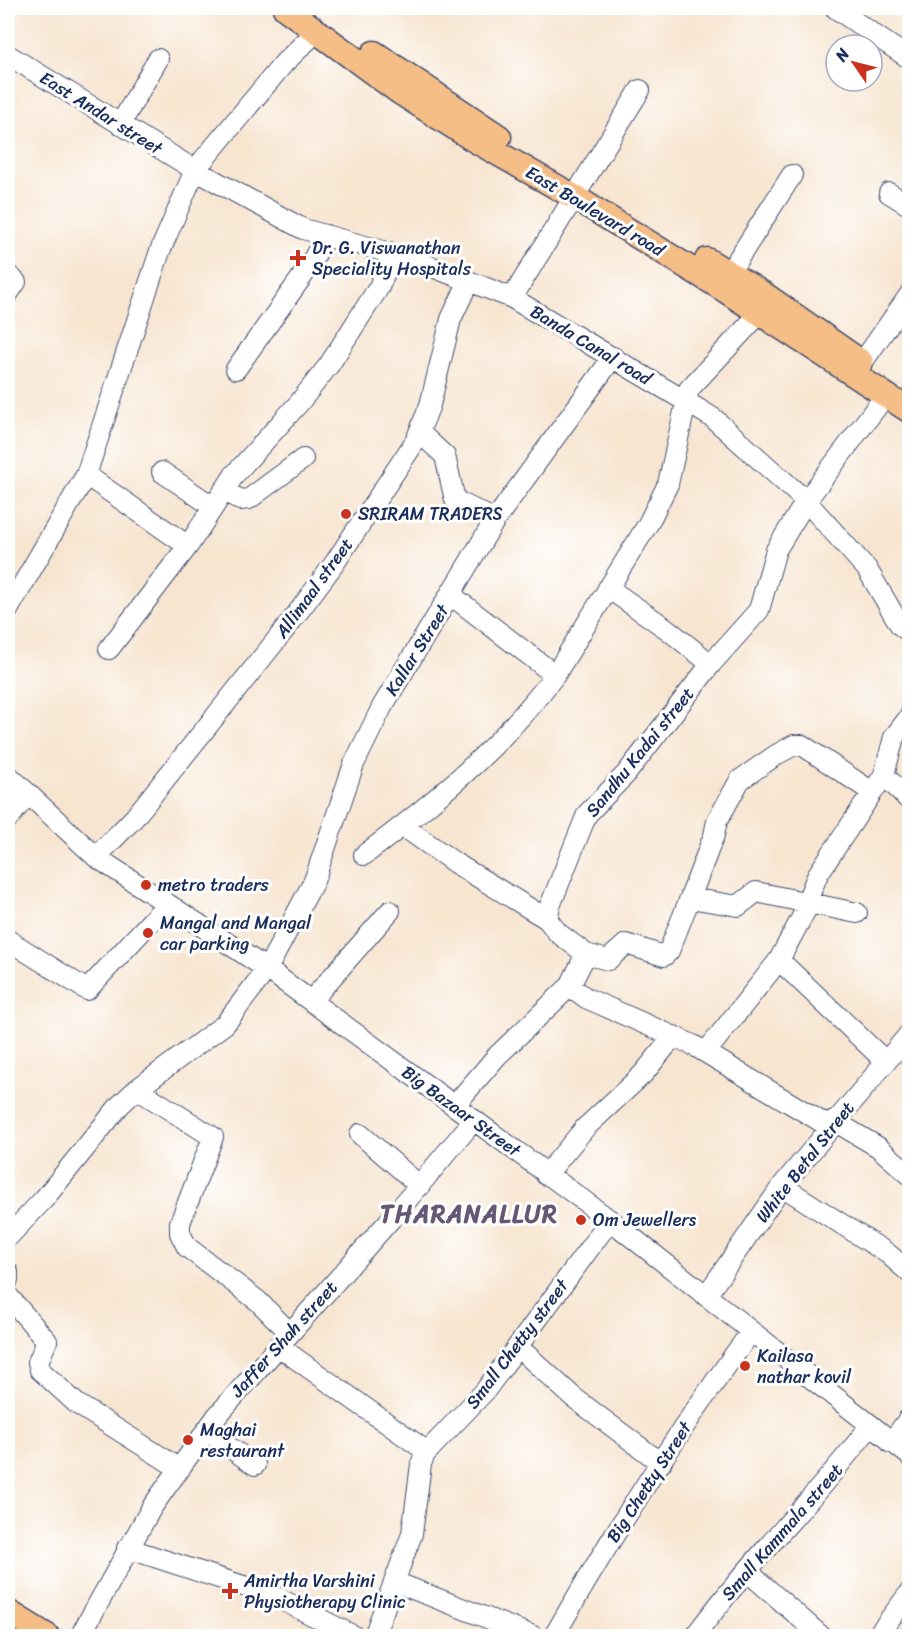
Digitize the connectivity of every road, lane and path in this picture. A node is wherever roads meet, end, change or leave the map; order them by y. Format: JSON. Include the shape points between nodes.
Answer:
{"nodes":[{"id":1,"x":285,"y":8,"type":"edge"},
{"id":2,"x":311,"y":8,"type":"edge"},
{"id":3,"x":835,"y":8,"type":"edge"},
{"id":4,"x":318,"y":30,"type":"junction"},
{"id":5,"x":8,"y":55,"type":"edge"},
{"id":6,"x":158,"y":59,"type":"dead end"},
{"id":7,"x":909,"y":59,"type":"edge"},
{"id":8,"x":640,"y":90,"type":"dead end"},
{"id":9,"x":120,"y":124,"type":"junction"},
{"id":10,"x":195,"y":170,"type":"junction"},
{"id":11,"x":792,"y":175,"type":"dead end"},
{"id":12,"x":579,"y":192,"type":"junction"},
{"id":13,"x":890,"y":193,"type":"dead end"},
{"id":14,"x":909,"y":206,"type":"edge"},
{"id":15,"x":326,"y":235,"type":"junction"},
{"id":16,"x":392,"y":255,"type":"junction"},
{"id":17,"x":729,"y":273,"type":"junction"},
{"id":18,"x":8,"y":275,"type":"edge"},
{"id":19,"x":468,"y":283,"type":"junction"},
{"id":20,"x":8,"y":294,"type":"edge"},
{"id":21,"x":909,"y":294,"type":"edge"},
{"id":22,"x":512,"y":298,"type":"junction"},
{"id":23,"x":759,"y":314,"type":"junction"},
{"id":24,"x":614,"y":357,"type":"junction"},
{"id":25,"x":862,"y":363,"type":"junction"},
{"id":26,"x":236,"y":369,"type":"dead end"},
{"id":27,"x":909,"y":392,"type":"edge"},
{"id":28,"x":885,"y":396,"type":"junction"},
{"id":29,"x":687,"y":402,"type":"junction"},
{"id":30,"x":909,"y":411,"type":"edge"},
{"id":31,"x":420,"y":433,"type":"junction"},
{"id":32,"x":303,"y":459,"type":"dead end"},
{"id":33,"x":162,"y":472,"type":"dead end"},
{"id":34,"x":87,"y":475,"type":"junction"},
{"id":35,"x":224,"y":490,"type":"junction"},
{"id":36,"x":806,"y":501,"type":"junction"},
{"id":37,"x":212,"y":506,"type":"junction"},
{"id":38,"x":495,"y":520,"type":"junction"},
{"id":39,"x":188,"y":546,"type":"junction"},
{"id":40,"x":608,"y":588,"type":"junction"},
{"id":41,"x":452,"y":595,"type":"junction"},
{"id":42,"x":8,"y":610,"type":"edge"},
{"id":43,"x":909,"y":633,"type":"edge"},
{"id":44,"x":109,"y":649,"type":"dead end"},
{"id":45,"x":711,"y":664,"type":"junction"},
{"id":46,"x":555,"y":675,"type":"junction"},
{"id":47,"x":909,"y":716,"type":"edge"},
{"id":48,"x":8,"y":775,"type":"edge"},
{"id":49,"x":884,"y":775,"type":"junction"},
{"id":50,"x":872,"y":792,"type":"junction"},
{"id":51,"x":28,"y":794,"type":"junction"},
{"id":52,"x":909,"y":801,"type":"edge"},
{"id":53,"x":8,"y":819,"type":"edge"},
{"id":54,"x":403,"y":826,"type":"junction"},
{"id":55,"x":364,"y":855,"type":"dead end"},
{"id":56,"x":96,"y":857,"type":"junction"},
{"id":57,"x":690,"y":898,"type":"junction"},
{"id":58,"x":810,"y":902,"type":"junction"},
{"id":59,"x":167,"y":904,"type":"junction"},
{"id":60,"x":390,"y":911,"type":"dead end"},
{"id":61,"x":857,"y":913,"type":"dead end"},
{"id":62,"x":547,"y":919,"type":"junction"},
{"id":63,"x":8,"y":940,"type":"edge"},
{"id":64,"x":586,"y":954,"type":"junction"},
{"id":65,"x":779,"y":960,"type":"junction"},
{"id":66,"x":267,"y":969,"type":"junction"},
{"id":67,"x":570,"y":986,"type":"junction"},
{"id":68,"x":311,"y":1001,"type":"junction"},
{"id":69,"x":674,"y":1036,"type":"junction"},
{"id":70,"x":907,"y":1040,"type":"edge"},
{"id":71,"x":706,"y":1053,"type":"junction"},
{"id":72,"x":885,"y":1061,"type":"junction"},
{"id":73,"x":137,"y":1089,"type":"junction"},
{"id":74,"x":454,"y":1106,"type":"junction"},
{"id":75,"x":474,"y":1120,"type":"junction"},
{"id":76,"x":832,"y":1124,"type":"junction"},
{"id":77,"x":360,"y":1134,"type":"dead end"},
{"id":78,"x":546,"y":1175,"type":"junction"},
{"id":79,"x":909,"y":1175,"type":"edge"},
{"id":80,"x":420,"y":1186,"type":"junction"},
{"id":81,"x":782,"y":1186,"type":"junction"},
{"id":82,"x":610,"y":1220,"type":"junction"},
{"id":83,"x":8,"y":1237,"type":"edge"},
{"id":84,"x":8,"y":1272,"type":"edge"},
{"id":85,"x":909,"y":1274,"type":"edge"},
{"id":86,"x":8,"y":1280,"type":"edge"},
{"id":87,"x":8,"y":1296,"type":"edge"},
{"id":88,"x":706,"y":1296,"type":"junction"},
{"id":89,"x":751,"y":1332,"type":"junction"},
{"id":90,"x":284,"y":1339,"type":"junction"},
{"id":91,"x":518,"y":1347,"type":"junction"},
{"id":92,"x":909,"y":1417,"type":"edge"},
{"id":93,"x":870,"y":1426,"type":"junction"},
{"id":94,"x":206,"y":1431,"type":"junction"},
{"id":95,"x":891,"y":1443,"type":"junction"},
{"id":96,"x":426,"y":1451,"type":"junction"},
{"id":97,"x":909,"y":1455,"type":"edge"},
{"id":98,"x":661,"y":1462,"type":"junction"},
{"id":99,"x":255,"y":1465,"type":"dead end"},
{"id":100,"x":180,"y":1469,"type":"junction"},
{"id":101,"x":127,"y":1548,"type":"junction"},
{"id":102,"x":747,"y":1571,"type":"junction"},
{"id":103,"x":395,"y":1582,"type":"junction"},
{"id":104,"x":909,"y":1592,"type":"edge"},
{"id":105,"x":8,"y":1612,"type":"edge"},
{"id":106,"x":47,"y":1636,"type":"edge"},
{"id":107,"x":80,"y":1636,"type":"edge"},
{"id":108,"x":354,"y":1636,"type":"edge"},
{"id":109,"x":374,"y":1636,"type":"edge"},
{"id":110,"x":533,"y":1636,"type":"edge"},
{"id":111,"x":554,"y":1636,"type":"edge"},
{"id":112,"x":695,"y":1636,"type":"edge"},
{"id":113,"x":821,"y":1636,"type":"edge"},
{"id":114,"x":877,"y":1636,"type":"edge"}],
"edges":[{"from":1,"to":4,"type":"main road","name":"East Boulevard road"},
{"from":2,"to":12,"type":"main road"},
{"from":3,"to":7,"type":"street"},
{"from":4,"to":10,"type":"street","via":[[284,63]]},
{"from":4,"to":12,"type":"main road","name":"East Boulevard road","via":[[394,88],[471,138]]},
{"from":5,"to":9,"type":"street","name":"East Andar street"},
{"from":6,"to":9,"type":"street"},
{"from":8,"to":12,"type":"street"},
{"from":9,"to":10,"type":"street","name":"East Andar street"},
{"from":10,"to":15,"type":"street","name":"Banda Canal road","via":[[303,229]]},
{"from":10,"to":34,"type":"street","via":[[160,251]]},
{"from":11,"to":17,"type":"street"},
{"from":12,"to":17,"type":"main road"},
{"from":12,"to":22,"type":"street"},
{"from":12,"to":23,"type":"main road","name":"East Boulevard road"},
{"from":13,"to":14,"type":"street"},
{"from":15,"to":16,"type":"street","name":"Banda Canal road"},
{"from":15,"to":26,"type":"street","via":[[309,267]]},
{"from":16,"to":19,"type":"street","name":"Banda Canal road","via":[[412,259]]},
{"from":16,"to":35,"type":"street","via":[[378,287],[329,365]]},
{"from":17,"to":25,"type":"main road"},
{"from":18,"to":20,"type":"street","via":[[16,282]]},
{"from":19,"to":22,"type":"street","name":"Banda Canal road"},
{"from":19,"to":31,"type":"street","name":"Allimaal street","via":[[451,319]]},
{"from":21,"to":25,"type":"street"},
{"from":22,"to":24,"type":"street","name":"Banda Canal road"},
{"from":23,"to":28,"type":"main road","name":"East Boulevard road"},
{"from":23,"to":29,"type":"street","via":[[689,389]]},
{"from":24,"to":29,"type":"street","name":"Banda Canal road"},
{"from":24,"to":38,"type":"street","name":"Kallar Street"},
{"from":25,"to":27,"type":"main road"},
{"from":28,"to":30,"type":"main road","name":"East Boulevard road"},
{"from":28,"to":36,"type":"street","name":"Sandhu Kadai street"},
{"from":29,"to":36,"type":"street","name":"Banda Canal road","via":[[713,418]]},
{"from":29,"to":40,"type":"street","via":[[668,484]]},
{"from":31,"to":38,"type":"street","via":[[445,456],[455,500]]},
{"from":31,"to":56,"type":"street","name":"Allimaal street","via":[[290,623],[134,818]]},
{"from":32,"to":35,"type":"street","via":[[249,499],[240,500]]},
{"from":33,"to":37,"type":"street"},
{"from":34,"to":39,"type":"street"},
{"from":34,"to":42,"type":"street"},
{"from":35,"to":37,"type":"street"},
{"from":36,"to":43,"type":"street","name":"Banda Canal road","via":[[867,569],[900,625]]},
{"from":36,"to":45,"type":"street","name":"Sandhu Kadai street","via":[[773,556],[761,606]]},
{"from":37,"to":39,"type":"street"},
{"from":38,"to":41,"type":"street","name":"Kallar Street"},
{"from":39,"to":44,"type":"street"},
{"from":40,"to":45,"type":"street"},
{"from":40,"to":46,"type":"street"},
{"from":41,"to":46,"type":"street"},
{"from":41,"to":66,"type":"street","name":"Kallar Street","via":[[382,706],[354,764],[314,881]]},
{"from":45,"to":62,"type":"street","name":"Sandhu Kadai street","via":[[626,774],[587,814]]},
{"from":46,"to":54,"type":"street","via":[[498,741]]},
{"from":47,"to":49,"type":"street","via":[[894,737]]},
{"from":48,"to":51,"type":"street","name":"Big Bazaar Street"},
{"from":49,"to":50,"type":"street"},
{"from":49,"to":52,"type":"street"},
{"from":50,"to":57,"type":"street","via":[[802,745],[776,755],[740,780],[724,805]]},
{"from":50,"to":58,"type":"street","via":[[818,874]]},
{"from":51,"to":53,"type":"street"},
{"from":51,"to":56,"type":"street","name":"Big Bazaar Street"},
{"from":54,"to":55,"type":"street"},
{"from":54,"to":62,"type":"street"},
{"from":56,"to":59,"type":"street","name":"Big Bazaar Street"},
{"from":57,"to":58,"type":"street","via":[[738,906],[756,891]]},
{"from":57,"to":64,"type":"street","via":[[664,956],[628,944],[608,960]]},
{"from":58,"to":61,"type":"street"},
{"from":58,"to":65,"type":"street"},
{"from":59,"to":63,"type":"street","via":[[87,990]]},
{"from":59,"to":66,"type":"street","name":"Big Bazaar Street"},
{"from":60,"to":68,"type":"street"},
{"from":62,"to":64,"type":"street","via":[[558,933]]},
{"from":64,"to":67,"type":"street"},
{"from":65,"to":71,"type":"street"},
{"from":65,"to":72,"type":"street"},
{"from":66,"to":68,"type":"street","name":"Big Bazaar Street"},
{"from":66,"to":73,"type":"street","name":"Kallar Street","via":[[225,1024]]},
{"from":67,"to":69,"type":"street","via":[[586,998]]},
{"from":67,"to":74,"type":"street","via":[[497,1056]]},
{"from":68,"to":74,"type":"street","name":"Big Bazaar Street"},
{"from":69,"to":71,"type":"street"},
{"from":69,"to":78,"type":"street","via":[[643,1074],[585,1128]]},
{"from":70,"to":72,"type":"street","name":"White Betal Street"},
{"from":71,"to":76,"type":"street"},
{"from":72,"to":76,"type":"street","name":"White Betal Street"},
{"from":73,"to":83,"type":"street","name":"Kallar Street"},
{"from":73,"to":90,"type":"street","via":[[213,1137],[180,1223],[180,1233],[187,1247],[258,1301]]},
{"from":74,"to":75,"type":"street","name":"Big Bazaar Street"},
{"from":75,"to":78,"type":"street","name":"Big Bazaar Street"},
{"from":75,"to":80,"type":"street","name":"Jaffer Shah street"},
{"from":76,"to":79,"type":"street","via":[[878,1147]]},
{"from":76,"to":81,"type":"street","name":"White Betal Street"},
{"from":77,"to":80,"type":"street"},
{"from":78,"to":82,"type":"street","name":"Big Bazaar Street"},
{"from":80,"to":90,"type":"street","name":"Jaffer Shah street"},
{"from":81,"to":85,"type":"street","via":[[870,1242]]},
{"from":81,"to":88,"type":"street","name":"White Betal Street"},
{"from":82,"to":88,"type":"street","name":"Big Bazaar Street"},
{"from":82,"to":91,"type":"street","name":"Small Chetty street"},
{"from":84,"to":86,"type":"street"},
{"from":87,"to":100,"type":"street","via":[[47,1341],[38,1362],[40,1370],[77,1404]]},
{"from":88,"to":89,"type":"street","name":"Big Bazaar Street"},
{"from":89,"to":93,"type":"street","name":"Big Bazaar Street"},
{"from":89,"to":98,"type":"street","name":"Big Chetty Street"},
{"from":90,"to":94,"type":"street","name":"Jaffer Shah street"},
{"from":90,"to":96,"type":"street"},
{"from":91,"to":96,"type":"street","name":"Small Chetty street","via":[[469,1409]]},
{"from":91,"to":98,"type":"street","via":[[573,1397]]},
{"from":92,"to":95,"type":"street"},
{"from":93,"to":95,"type":"street","name":"Big Bazaar Street"},
{"from":93,"to":102,"type":"street","name":"Small Kammala street","via":[[846,1460]]},
{"from":94,"to":99,"type":"street"},
{"from":94,"to":100,"type":"street","name":"Jaffer Shah street"},
{"from":95,"to":97,"type":"street","name":"Big Bazaar Street"},
{"from":96,"to":103,"type":"street","via":[[412,1534]]},
{"from":98,"to":111,"type":"street","name":"Big Chetty Street"},
{"from":100,"to":101,"type":"street","name":"Jaffer Shah street"},
{"from":101,"to":107,"type":"street","name":"Jaffer Shah street"},
{"from":101,"to":108,"type":"street","via":[[274,1596]]},
{"from":102,"to":112,"type":"street","name":"Small Kammala street"},
{"from":102,"to":113,"type":"street"},
{"from":103,"to":109,"type":"street"},
{"from":103,"to":110,"type":"street"},
{"from":104,"to":114,"type":"street"},
{"from":105,"to":106,"type":"main road"}]}
